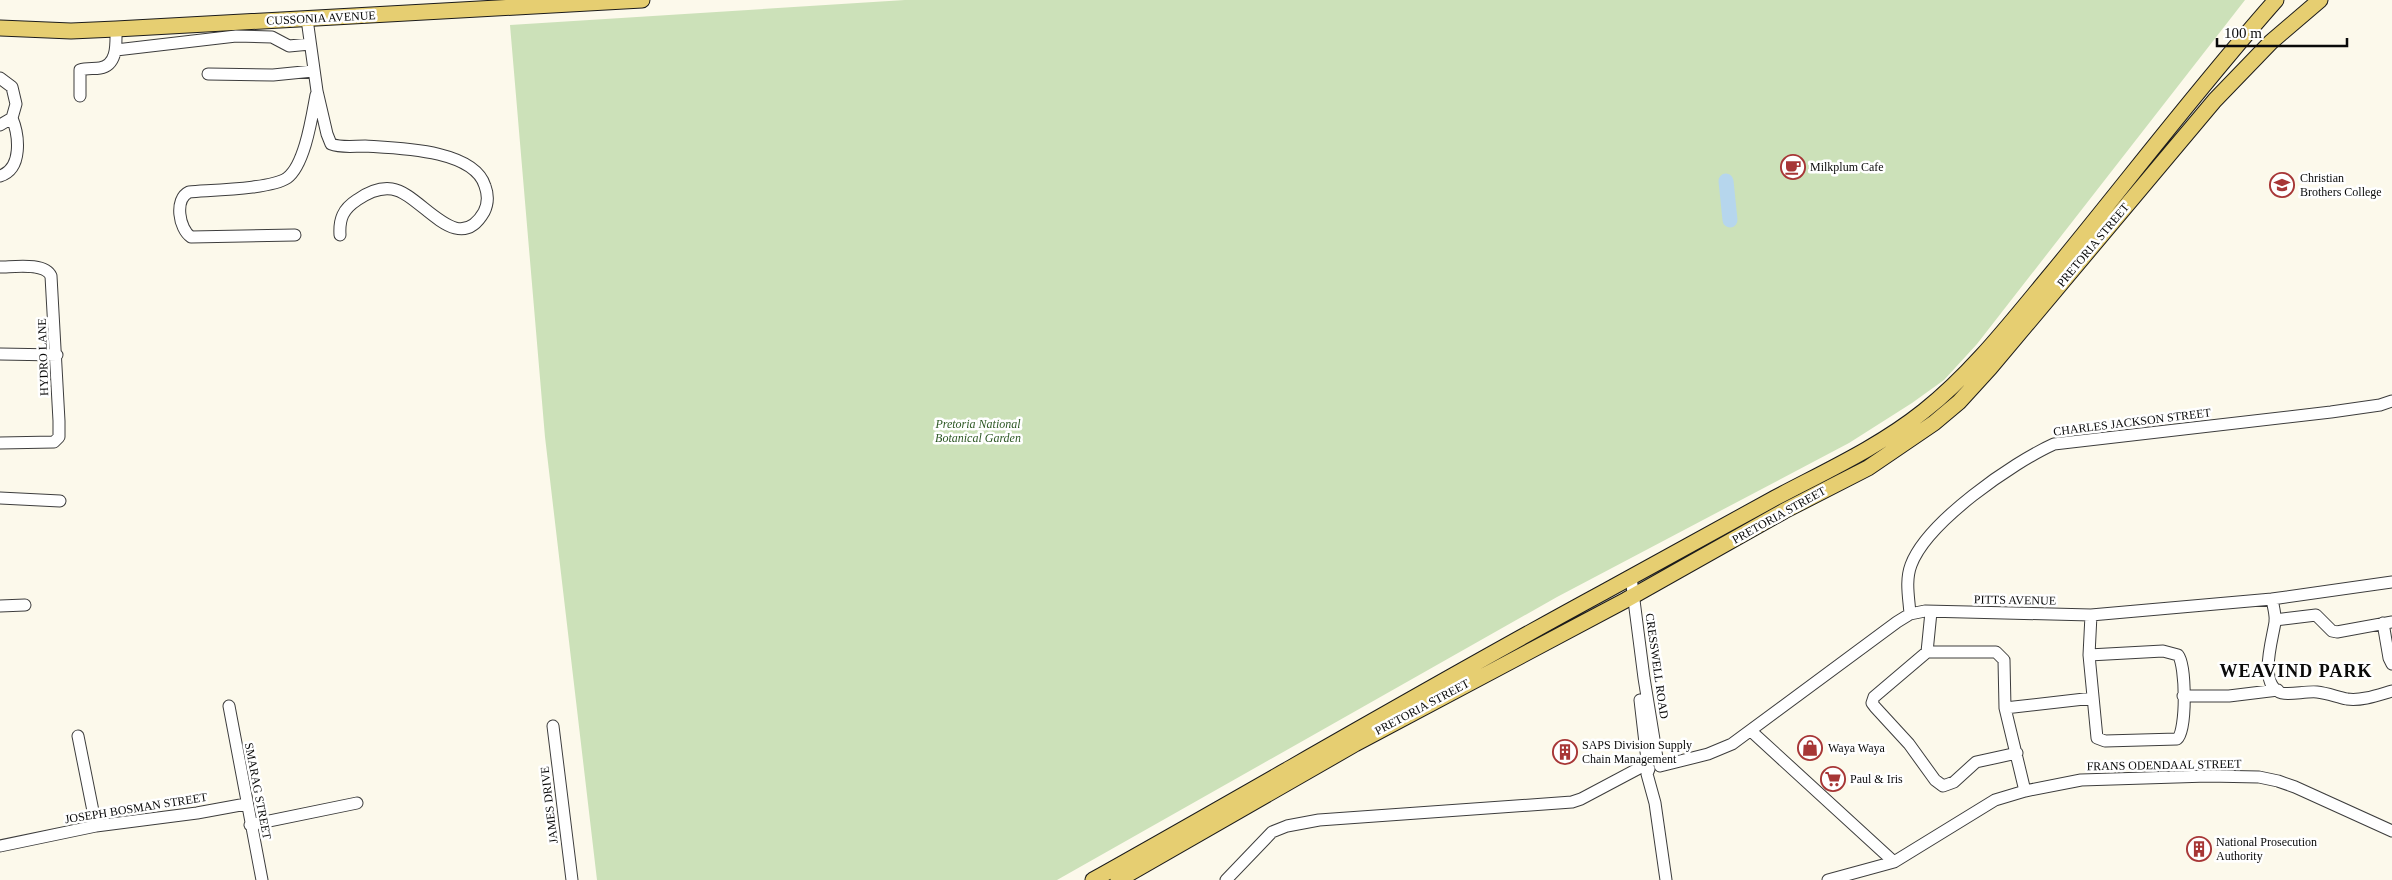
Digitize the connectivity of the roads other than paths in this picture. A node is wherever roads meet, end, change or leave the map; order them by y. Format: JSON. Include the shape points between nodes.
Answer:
{"nodes":[{"id":1,"x":642,"y":0,"type":"edge"},
{"id":2,"x":2268,"y":0,"type":"edge"},
{"id":3,"x":2276,"y":0,"type":"edge"},
{"id":4,"x":2320,"y":0,"type":"edge"},
{"id":5,"x":307,"y":19,"type":"junction"},
{"id":6,"x":0,"y":28,"type":"edge"},
{"id":7,"x":116,"y":30,"type":"junction"},
{"id":8,"x":2246,"y":34,"type":"junction"},
{"id":9,"x":310,"y":44,"type":"junction"},
{"id":10,"x":116,"y":50,"type":"junction"},
{"id":11,"x":313,"y":71,"type":"junction"},
{"id":12,"x":208,"y":74,"type":"dead end"},
{"id":13,"x":0,"y":78,"type":"edge"},
{"id":14,"x":317,"y":91,"type":"junction"},
{"id":15,"x":80,"y":96,"type":"dead end"},
{"id":16,"x":12,"y":118,"type":"junction"},
{"id":17,"x":0,"y":125,"type":"edge"},
{"id":18,"x":0,"y":176,"type":"edge"},
{"id":19,"x":295,"y":235,"type":"dead end"},
{"id":20,"x":340,"y":235,"type":"dead end"},
{"id":21,"x":0,"y":267,"type":"edge"},
{"id":22,"x":0,"y":354,"type":"edge"},
{"id":23,"x":57,"y":355,"type":"junction"},
{"id":24,"x":2392,"y":401,"type":"edge"},
{"id":25,"x":0,"y":443,"type":"edge"},
{"id":26,"x":0,"y":498,"type":"edge"},
{"id":27,"x":60,"y":501,"type":"dead end"},
{"id":28,"x":1627,"y":579,"type":"junction"},
{"id":29,"x":2392,"y":582,"type":"edge"},
{"id":30,"x":1630,"y":598,"type":"junction"},
{"id":31,"x":2272,"y":599,"type":"junction"},
{"id":32,"x":25,"y":605,"type":"dead end"},
{"id":33,"x":0,"y":606,"type":"edge"},
{"id":34,"x":1931,"y":612,"type":"junction"},
{"id":35,"x":1910,"y":614,"type":"junction"},
{"id":36,"x":2091,"y":615,"type":"junction"},
{"id":37,"x":2275,"y":620,"type":"junction"},
{"id":38,"x":2388,"y":623,"type":"edge"},
{"id":39,"x":1926,"y":652,"type":"junction"},
{"id":40,"x":2089,"y":655,"type":"junction"},
{"id":41,"x":2392,"y":664,"type":"edge"},
{"id":42,"x":2278,"y":690,"type":"junction"},
{"id":43,"x":2392,"y":691,"type":"edge"},
{"id":44,"x":2184,"y":696,"type":"junction"},
{"id":45,"x":2092,"y":698,"type":"junction"},
{"id":46,"x":229,"y":706,"type":"dead end"},
{"id":47,"x":2005,"y":708,"type":"junction"},
{"id":48,"x":553,"y":726,"type":"dead end"},
{"id":49,"x":1752,"y":731,"type":"junction"},
{"id":50,"x":78,"y":736,"type":"dead end"},
{"id":51,"x":2017,"y":753,"type":"junction"},
{"id":52,"x":1654,"y":763,"type":"junction"},
{"id":53,"x":2025,"y":791,"type":"junction"},
{"id":54,"x":357,"y":803,"type":"dead end"},
{"id":55,"x":246,"y":804,"type":"junction"},
{"id":56,"x":250,"y":825,"type":"junction"},
{"id":57,"x":96,"y":826,"type":"junction"},
{"id":58,"x":2392,"y":831,"type":"edge"},
{"id":59,"x":0,"y":846,"type":"edge"},
{"id":60,"x":1894,"y":862,"type":"junction"},
{"id":61,"x":262,"y":880,"type":"edge"},
{"id":62,"x":572,"y":880,"type":"edge"},
{"id":63,"x":1093,"y":880,"type":"edge"},
{"id":64,"x":1118,"y":880,"type":"edge"},
{"id":65,"x":1226,"y":880,"type":"edge"},
{"id":66,"x":1666,"y":880,"type":"edge"},
{"id":67,"x":1828,"y":880,"type":"edge"}],
"edges":[{"from":1,"to":5,"type":"main road","name":"CUSSONIA AVENUE"},
{"from":2,"to":8,"type":"main road"},
{"from":3,"to":8,"type":"main road","name":"PRETORIA STREET"},
{"from":4,"to":30,"type":"main road","name":"PRETORIA STREET","via":[[2271,42],[2215,100],[1959,402],[1868,468]]},
{"from":5,"to":7,"type":"main road","name":"CUSSONIA AVENUE"},
{"from":5,"to":9,"type":"street"},
{"from":6,"to":7,"type":"main road","name":"CUSSONIA AVENUE"},
{"from":7,"to":10,"type":"street"},
{"from":8,"to":28,"type":"main road","name":"PRETORIA STREET","via":[[1979,359],[1923,413],[1861,453]]},
{"from":9,"to":10,"type":"street","via":[[289,46],[272,38],[236,36]]},
{"from":9,"to":11,"type":"street"},
{"from":10,"to":15,"type":"street","via":[[107,66],[80,70]]},
{"from":11,"to":12,"type":"street","via":[[273,76]]},
{"from":11,"to":14,"type":"street"},
{"from":13,"to":16,"type":"street","via":[[14,90],[16,104]]},
{"from":14,"to":19,"type":"street","via":[[298,164],[288,177],[274,184],[189,192],[181,200],[182,226],[191,237]]},
{"from":14,"to":20,"type":"street","via":[[331,144],[443,155],[472,169],[483,179],[487,192],[486,205],[480,217],[467,227],[458,229],[435,217],[405,194],[392,189],[378,190],[346,208],[340,218]]},
{"from":16,"to":17,"type":"street"},
{"from":16,"to":18,"type":"street","via":[[16,161]]},
{"from":21,"to":23,"type":"street","name":"HYDRO LANE","via":[[33,267],[49,271],[53,284]]},
{"from":22,"to":23,"type":"street"},
{"from":23,"to":25,"type":"street","name":"HYDRO LANE","via":[[59,433],[56,441],[47,444]]},
{"from":24,"to":35,"type":"street","name":"CHARLES JACKSON STREET","via":[[2054,444],[2040,450],[1970,498],[1930,534],[1916,552],[1910,568],[1907,583]]},
{"from":26,"to":27,"type":"street"},
{"from":28,"to":30,"type":"street","name":"CRESSWELL ROAD"},
{"from":28,"to":63,"type":"main road","name":"PRETORIA STREET","via":[[1350,732]]},
{"from":29,"to":31,"type":"street","name":"PITTS AVENUE"},
{"from":30,"to":52,"type":"street","name":"CRESSWELL ROAD"},
{"from":30,"to":64,"type":"main road","name":"PRETORIA STREET","via":[[1355,744]]},
{"from":31,"to":36,"type":"street","name":"PITTS AVENUE"},
{"from":31,"to":37,"type":"street"},
{"from":32,"to":33,"type":"street"},
{"from":34,"to":35,"type":"street","name":"PITTS AVENUE"},
{"from":34,"to":36,"type":"street","name":"PITTS AVENUE"},
{"from":34,"to":39,"type":"street"},
{"from":35,"to":49,"type":"street","name":"PITTS AVENUE"},
{"from":36,"to":40,"type":"street"},
{"from":37,"to":38,"type":"street","via":[[2316,615],[2337,632]]},
{"from":37,"to":42,"type":"street","via":[[2268,650],[2270,680]]},
{"from":38,"to":41,"type":"street"},
{"from":39,"to":47,"type":"street","via":[[2001,654],[2004,660]]},
{"from":39,"to":51,"type":"street","via":[[1874,697],[1872,703],[1909,744],[1935,780],[1947,786],[1976,762]]},
{"from":40,"to":44,"type":"street","via":[[2174,652],[2182,662]]},
{"from":40,"to":45,"type":"street"},
{"from":42,"to":43,"type":"street","via":[[2285,693],[2304,690],[2349,699]]},
{"from":42,"to":44,"type":"street","via":[[2229,696]]},
{"from":44,"to":45,"type":"street","via":[[2183,728],[2177,739],[2105,741],[2096,736]]},
{"from":45,"to":47,"type":"street"},
{"from":46,"to":55,"type":"street","name":"SMARAG STREET"},
{"from":47,"to":51,"type":"street"},
{"from":48,"to":62,"type":"street","name":"JAMES DRIVE"},
{"from":49,"to":52,"type":"street","name":"PITTS AVENUE","via":[[1721,750],[1682,761],[1670,758]]},
{"from":49,"to":60,"type":"street"},
{"from":50,"to":57,"type":"street"},
{"from":51,"to":53,"type":"street"},
{"from":52,"to":65,"type":"street","via":[[1572,802],[1319,820],[1287,826],[1272,832]]},
{"from":52,"to":66,"type":"street","name":"CRESSWELL ROAD","via":[[1648,774]]},
{"from":53,"to":58,"type":"street","name":"FRANS ODENDAAL STREET","via":[[2080,780],[2259,777],[2295,787]]},
{"from":53,"to":60,"type":"street","name":"FRANS ODENDAAL STREET","via":[[1995,800]]},
{"from":54,"to":56,"type":"street"},
{"from":55,"to":56,"type":"street","name":"SMARAG STREET"},
{"from":55,"to":57,"type":"street","name":"JOSEPH BOSMAN STREET"},
{"from":56,"to":61,"type":"street","name":"SMARAG STREET"},
{"from":57,"to":59,"type":"street","name":"JOSEPH BOSMAN STREET"},
{"from":60,"to":67,"type":"street","name":"FRANS ODENDAAL STREET"}]}
